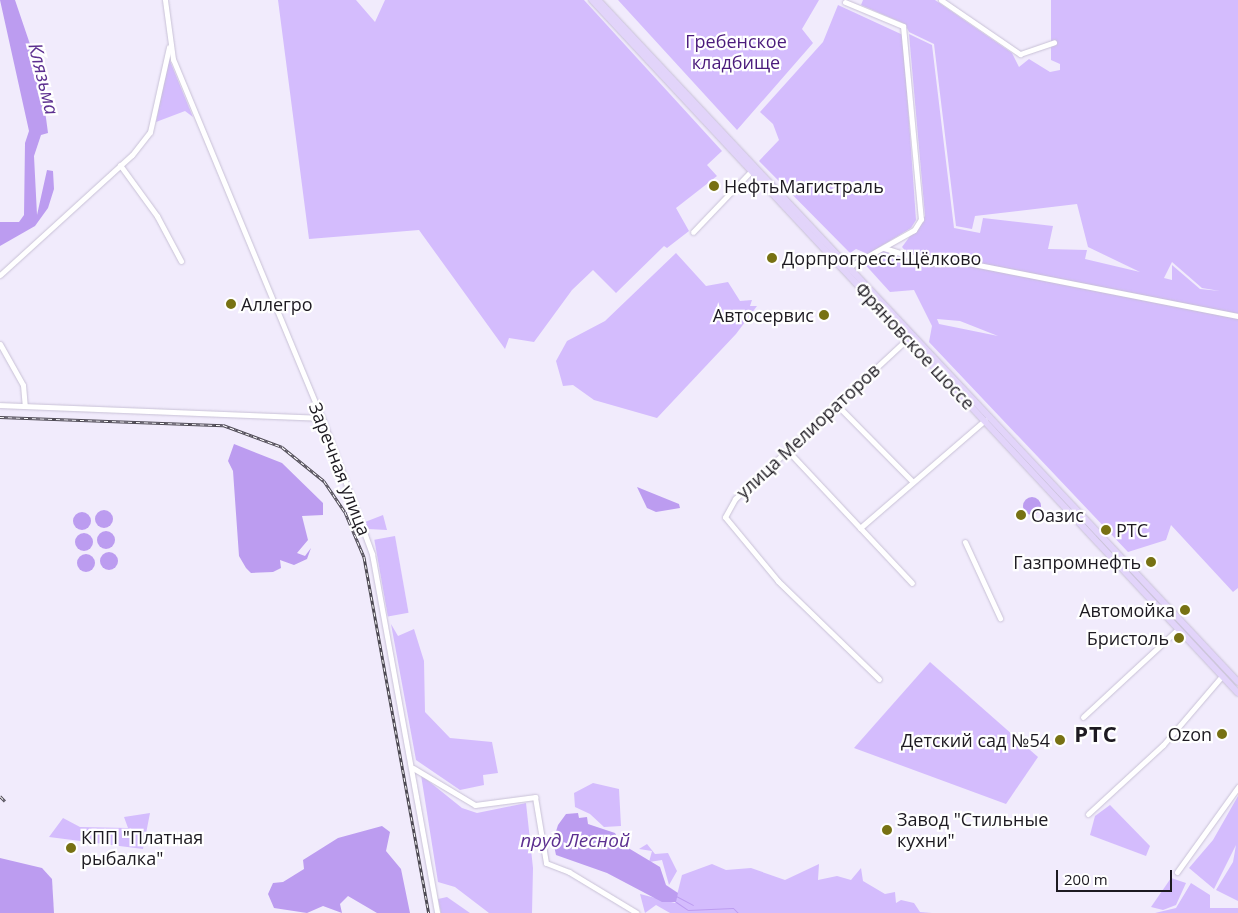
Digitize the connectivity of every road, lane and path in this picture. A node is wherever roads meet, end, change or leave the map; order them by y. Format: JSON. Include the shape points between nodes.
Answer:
{"nodes":[{"id":1,"x":164,"y":0,"type":"edge"},
{"id":2,"x":592,"y":0,"type":"edge"},
{"id":3,"x":598,"y":0,"type":"edge"},
{"id":4,"x":941,"y":0,"type":"edge"},
{"id":5,"x":846,"y":2,"type":"dead end"},
{"id":6,"x":1054,"y":42,"type":"dead end"},
{"id":7,"x":169,"y":47,"type":"junction"},
{"id":8,"x":120,"y":164,"type":"junction"},
{"id":9,"x":751,"y":171,"type":"junction"},
{"id":10,"x":693,"y":232,"type":"dead end"},
{"id":11,"x":884,"y":248,"type":"junction"},
{"id":12,"x":181,"y":261,"type":"dead end"},
{"id":13,"x":850,"y":266,"type":"junction"},
{"id":14,"x":0,"y":276,"type":"edge"},
{"id":15,"x":1238,"y":316,"type":"edge"},
{"id":16,"x":908,"y":338,"type":"junction"},
{"id":17,"x":0,"y":344,"type":"edge"},
{"id":18,"x":0,"y":405,"type":"edge"},
{"id":19,"x":25,"y":406,"type":"junction"},
{"id":20,"x":838,"y":406,"type":"junction"},
{"id":21,"x":322,"y":418,"type":"junction"},
{"id":22,"x":984,"y":420,"type":"junction"},
{"id":23,"x":788,"y":451,"type":"junction"},
{"id":24,"x":912,"y":481,"type":"junction"},
{"id":25,"x":860,"y":528,"type":"junction"},
{"id":26,"x":965,"y":542,"type":"dead end"},
{"id":27,"x":912,"y":583,"type":"dead end"},
{"id":28,"x":1000,"y":618,"type":"dead end"},
{"id":29,"x":1178,"y":629,"type":"junction"},
{"id":30,"x":1222,"y":676,"type":"junction"},
{"id":31,"x":879,"y":679,"type":"dead end"},
{"id":32,"x":1238,"y":682,"type":"edge"},
{"id":33,"x":1238,"y":692,"type":"edge"},
{"id":34,"x":1083,"y":718,"type":"dead end"},
{"id":35,"x":414,"y":768,"type":"junction"},
{"id":36,"x":1238,"y":787,"type":"edge"},
{"id":37,"x":1088,"y":814,"type":"dead end"},
{"id":38,"x":1177,"y":872,"type":"dead end"},
{"id":39,"x":437,"y":913,"type":"edge"},
{"id":40,"x":636,"y":913,"type":"edge"}],
"edges":[{"from":1,"to":7,"type":"street","name":"Заречная улица"},
{"from":2,"to":9,"type":"main road","name":"Фряновское шоссе"},
{"from":3,"to":13,"type":"main road","name":"Фряновское шоссе"},
{"from":4,"to":6,"type":"street","via":[[1020,54]]},
{"from":5,"to":11,"type":"street","via":[[903,26],[921,219],[914,230]]},
{"from":7,"to":8,"type":"street","name":"Заречная улица","via":[[163,59],[153,126]]},
{"from":7,"to":21,"type":"street","name":"Заречная улица"},
{"from":8,"to":12,"type":"street","via":[[157,216]]},
{"from":8,"to":14,"type":"street","name":"Заречная улица"},
{"from":9,"to":10,"type":"street"},
{"from":9,"to":16,"type":"main road","name":"Фряновское шоссе"},
{"from":11,"to":13,"type":"street"},
{"from":11,"to":15,"type":"street","via":[[898,249],[908,258],[932,263],[968,264]]},
{"from":13,"to":32,"type":"main road","name":"Фряновское шоссе"},
{"from":16,"to":20,"type":"street","name":"улица Мелиораторов"},
{"from":16,"to":22,"type":"main road","name":"Фряновское шоссе"},
{"from":17,"to":19,"type":"street","via":[[23,385]]},
{"from":18,"to":19,"type":"street"},
{"from":19,"to":21,"type":"street"},
{"from":20,"to":23,"type":"street","name":"улица Мелиораторов"},
{"from":20,"to":24,"type":"street"},
{"from":21,"to":35,"type":"street","name":"Заречная улица","via":[[372,554]]},
{"from":22,"to":24,"type":"street"},
{"from":22,"to":29,"type":"main road","name":"Фряновское шоссе"},
{"from":23,"to":25,"type":"street"},
{"from":23,"to":31,"type":"street","name":"улица Мелиораторов","via":[[727,506],[727,525]]},
{"from":24,"to":25,"type":"street"},
{"from":25,"to":27,"type":"street"},
{"from":26,"to":28,"type":"street"},
{"from":29,"to":30,"type":"main road","name":"Фряновское шоссе"},
{"from":29,"to":34,"type":"street"},
{"from":30,"to":33,"type":"main road","name":"Фряновское шоссе"},
{"from":30,"to":37,"type":"street","via":[[1163,746]]},
{"from":35,"to":39,"type":"street","name":"Заречная улица"},
{"from":35,"to":40,"type":"street","via":[[475,805],[535,797],[546,863],[569,872]]},
{"from":36,"to":38,"type":"street"}]}
